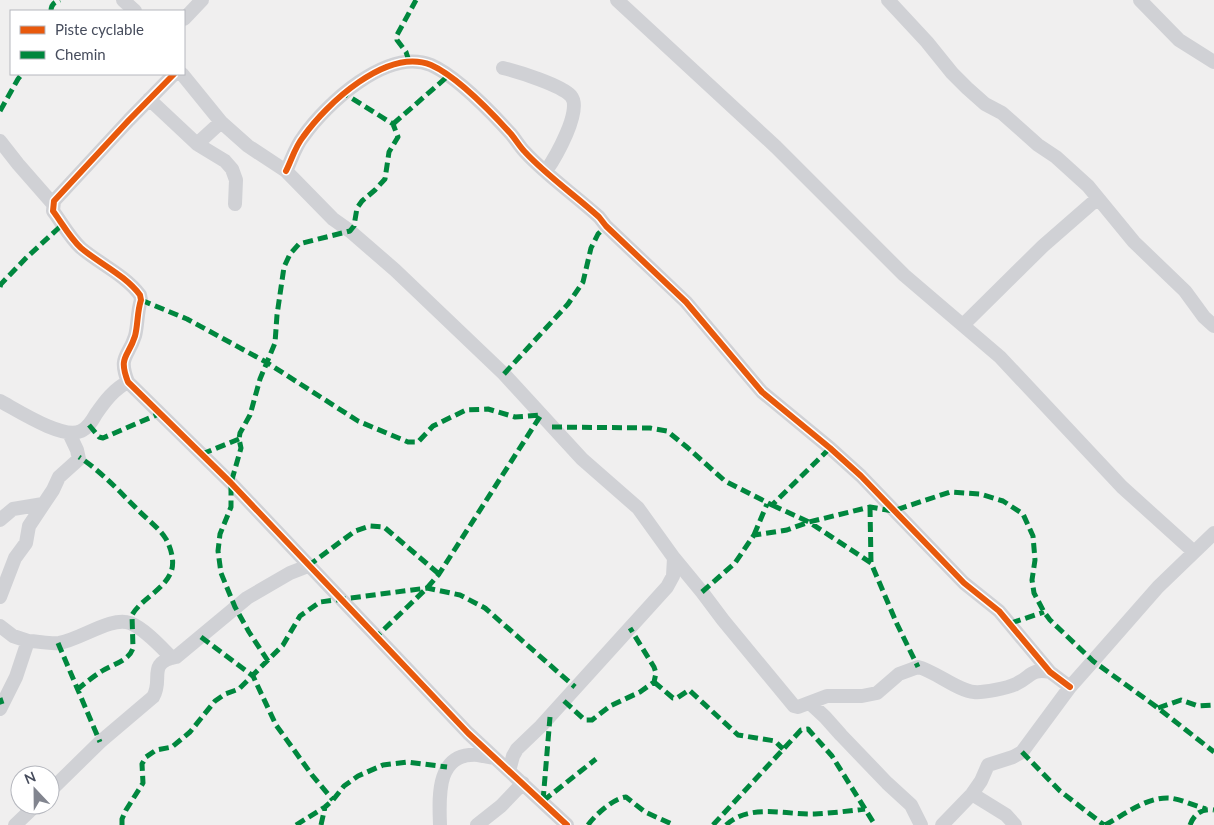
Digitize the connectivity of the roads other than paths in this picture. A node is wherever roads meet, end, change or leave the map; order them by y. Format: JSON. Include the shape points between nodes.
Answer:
{"nodes":[{"id":1,"x":122,"y":0,"type":"edge"},
{"id":2,"x":202,"y":0,"type":"edge"},
{"id":3,"x":617,"y":0,"type":"edge"},
{"id":4,"x":888,"y":0,"type":"edge"},
{"id":5,"x":1140,"y":0,"type":"edge"},
{"id":6,"x":133,"y":10,"type":"edge"},
{"id":7,"x":185,"y":18,"type":"edge"},
{"id":8,"x":1214,"y":62,"type":"edge"},
{"id":9,"x":503,"y":68,"type":"dead end"},
{"id":10,"x":173,"y":75,"type":"edge"},
{"id":11,"x":183,"y":75,"type":"edge"},
{"id":12,"x":149,"y":99,"type":"junction"},
{"id":13,"x":221,"y":122,"type":"junction"},
{"id":14,"x":0,"y":141,"type":"edge"},
{"id":15,"x":197,"y":144,"type":"junction"},
{"id":16,"x":286,"y":171,"type":"junction"},
{"id":17,"x":546,"y":172,"type":"junction"},
{"id":18,"x":1098,"y":198,"type":"junction"},
{"id":19,"x":53,"y":204,"type":"junction"},
{"id":20,"x":235,"y":204,"type":"dead end"},
{"id":21,"x":963,"y":324,"type":"junction"},
{"id":22,"x":1214,"y":326,"type":"edge"},
{"id":23,"x":128,"y":382,"type":"junction"},
{"id":24,"x":0,"y":401,"type":"edge"},
{"id":25,"x":69,"y":433,"type":"junction"},
{"id":26,"x":43,"y":504,"type":"junction"},
{"id":27,"x":0,"y":520,"type":"edge"},
{"id":28,"x":1214,"y":532,"type":"edge"},
{"id":29,"x":1194,"y":552,"type":"junction"},
{"id":30,"x":674,"y":558,"type":"junction"},
{"id":31,"x":308,"y":566,"type":"junction"},
{"id":32,"x":691,"y":578,"type":"junction"},
{"id":33,"x":672,"y":580,"type":"junction"},
{"id":34,"x":0,"y":597,"type":"edge"},
{"id":35,"x":0,"y":626,"type":"edge"},
{"id":36,"x":28,"y":640,"type":"junction"},
{"id":37,"x":172,"y":658,"type":"junction"},
{"id":38,"x":1050,"y":672,"type":"junction"},
{"id":39,"x":1070,"y":687,"type":"junction"},
{"id":40,"x":811,"y":704,"type":"junction"},
{"id":41,"x":0,"y":709,"type":"edge"},
{"id":42,"x":494,"y":758,"type":"junction"},
{"id":43,"x":509,"y":771,"type":"junction"},
{"id":44,"x":60,"y":781,"type":"edge"},
{"id":45,"x":523,"y":783,"type":"junction"},
{"id":46,"x":972,"y":794,"type":"junction"},
{"id":47,"x":26,"y":815,"type":"edge"},
{"id":48,"x":15,"y":825,"type":"edge"},
{"id":49,"x":440,"y":825,"type":"edge"},
{"id":50,"x":477,"y":825,"type":"edge"},
{"id":51,"x":567,"y":825,"type":"edge"},
{"id":52,"x":921,"y":825,"type":"edge"},
{"id":53,"x":942,"y":825,"type":"edge"},
{"id":54,"x":1015,"y":825,"type":"edge"}],
"edges":[{"from":1,"to":6,"type":"street"},
{"from":2,"to":7,"type":"street"},
{"from":3,"to":21,"type":"street","via":[[776,147],[904,275]]},
{"from":4,"to":18,"type":"street","via":[[966,88],[1056,157]]},
{"from":5,"to":8,"type":"street","via":[[1179,40]]},
{"from":9,"to":17,"type":"street","via":[[563,90],[574,102],[574,112],[558,152]]},
{"from":10,"to":12,"type":"street"},
{"from":11,"to":13,"type":"street"},
{"from":12,"to":15,"type":"street"},
{"from":12,"to":19,"type":"street"},
{"from":13,"to":15,"type":"street"},
{"from":13,"to":16,"type":"street","via":[[248,146]]},
{"from":14,"to":19,"type":"street"},
{"from":15,"to":20,"type":"street","via":[[232,169],[236,180]]},
{"from":16,"to":17,"type":"street","via":[[301,138],[336,102],[369,75],[386,66],[409,61],[432,66],[460,86]]},
{"from":16,"to":30,"type":"street","via":[[333,219],[395,270],[504,374],[582,459],[638,508]]},
{"from":17,"to":38,"type":"street","via":[[594,212],[686,302],[762,392],[855,470],[964,582],[999,611]]},
{"from":18,"to":21,"type":"street"},
{"from":18,"to":22,"type":"street","via":[[1129,236]]},
{"from":19,"to":23,"type":"street","via":[[53,211],[80,247],[140,295],[135,336],[123,362]]},
{"from":21,"to":29,"type":"street","via":[[1000,357],[1122,487]]},
{"from":23,"to":25,"type":"street","via":[[113,392],[89,425],[82,431]]},
{"from":23,"to":31,"type":"street","via":[[231,483]]},
{"from":24,"to":25,"type":"street"},
{"from":25,"to":26,"type":"street","via":[[79,459],[59,476]]},
{"from":26,"to":27,"type":"street","via":[[12,509]]},
{"from":26,"to":34,"type":"street","via":[[29,526],[26,543],[15,558]]},
{"from":28,"to":29,"type":"street"},
{"from":29,"to":39,"type":"street"},
{"from":30,"to":32,"type":"street"},
{"from":30,"to":33,"type":"street"},
{"from":31,"to":37,"type":"street","via":[[290,572],[247,598]]},
{"from":31,"to":42,"type":"street"},
{"from":32,"to":33,"type":"street"},
{"from":32,"to":40,"type":"street","via":[[794,706]]},
{"from":33,"to":43,"type":"street","via":[[550,717],[517,749]]},
{"from":35,"to":36,"type":"street","via":[[13,636]]},
{"from":36,"to":37,"type":"street","via":[[58,643],[112,623],[128,622],[152,638]]},
{"from":36,"to":41,"type":"street","via":[[16,678]]},
{"from":37,"to":44,"type":"street","via":[[164,661],[157,670],[157,687],[152,697]]},
{"from":38,"to":39,"type":"street"},
{"from":38,"to":40,"type":"street","via":[[1032,672],[1008,687],[972,692],[918,667],[900,674],[877,693],[828,696]]},
{"from":39,"to":46,"type":"street","via":[[1028,746],[1013,757],[988,765]]},
{"from":40,"to":52,"type":"street","via":[[911,804]]},
{"from":42,"to":43,"type":"street"},
{"from":42,"to":49,"type":"street","via":[[464,757],[447,767],[439,795]]},
{"from":43,"to":45,"type":"street"},
{"from":45,"to":50,"type":"street"},
{"from":45,"to":51,"type":"street"},
{"from":46,"to":53,"type":"street"},
{"from":46,"to":54,"type":"street","via":[[1006,815]]},
{"from":47,"to":48,"type":"street"}]}
